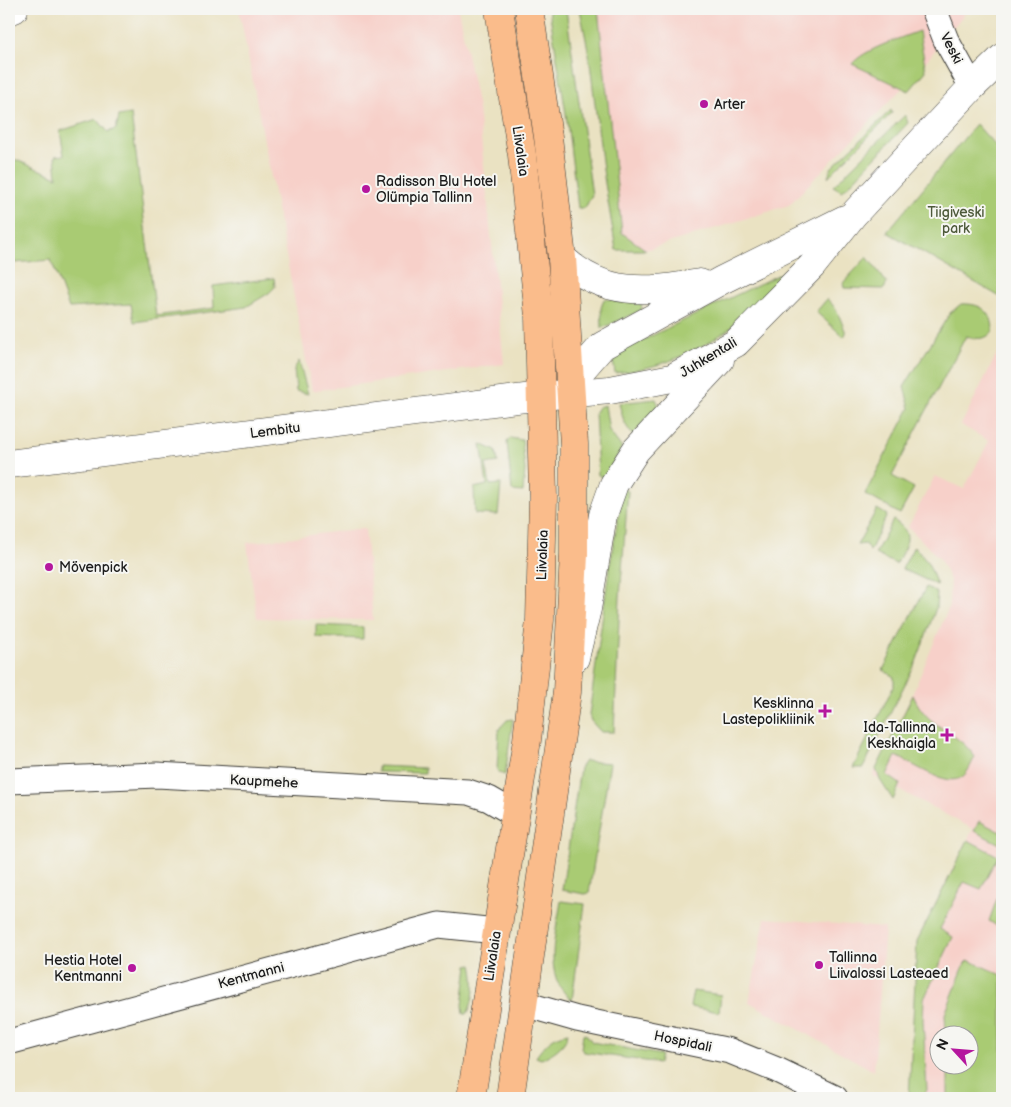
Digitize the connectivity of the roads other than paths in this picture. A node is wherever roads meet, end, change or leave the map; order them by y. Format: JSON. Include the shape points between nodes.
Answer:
{"nodes":[{"id":1,"x":14,"y":9,"type":"edge"},
{"id":2,"x":499,"y":9,"type":"edge"},
{"id":3,"x":529,"y":9,"type":"edge"},
{"id":4,"x":934,"y":9,"type":"edge"},
{"id":5,"x":9,"y":11,"type":"edge"},
{"id":6,"x":1002,"y":58,"type":"edge"},
{"id":7,"x":972,"y":87,"type":"junction"},
{"id":8,"x":853,"y":215,"type":"junction"},
{"id":9,"x":562,"y":258,"type":"junction"},
{"id":10,"x":722,"y":280,"type":"junction"},
{"id":11,"x":736,"y":343,"type":"junction"},
{"id":12,"x":561,"y":393,"type":"junction"},
{"id":13,"x":9,"y":464,"type":"edge"},
{"id":14,"x":567,"y":692,"type":"junction"},
{"id":15,"x":9,"y":781,"type":"edge"},
{"id":16,"x":515,"y":814,"type":"junction"},
{"id":17,"x":494,"y":943,"type":"junction"},
{"id":18,"x":524,"y":1004,"type":"junction"},
{"id":19,"x":9,"y":1042,"type":"edge"},
{"id":20,"x":471,"y":1098,"type":"edge"},
{"id":21,"x":510,"y":1098,"type":"edge"},
{"id":22,"x":834,"y":1098,"type":"edge"}],
"edges":[{"from":1,"to":5,"type":"street"},
{"from":2,"to":12,"type":"main road","name":"Liivalaia","via":[[522,155],[539,316]]},
{"from":3,"to":9,"type":"main road","name":"Liivalaia"},
{"from":4,"to":7,"type":"street","name":"Veski","via":[[946,40]]},
{"from":6,"to":7,"type":"street","name":"Juhkentali"},
{"from":7,"to":8,"type":"street","name":"Juhkentali"},
{"from":8,"to":10,"type":"street","name":"Juhkentali"},
{"from":8,"to":11,"type":"street","name":"Juhkentali","via":[[812,266]]},
{"from":9,"to":10,"type":"street","via":[[578,273],[600,284],[626,289],[658,290]]},
{"from":9,"to":12,"type":"main road","name":"Liivalaia"},
{"from":10,"to":12,"type":"street","name":"Juhkentali","via":[[602,346]]},
{"from":11,"to":12,"type":"street","name":"Juhkentali","via":[[672,378],[610,390]]},
{"from":11,"to":14,"type":"street","via":[[636,450],[614,484],[603,515],[587,609]]},
{"from":12,"to":13,"type":"street","name":"Lembitu"},
{"from":12,"to":14,"type":"main road","name":"Liivalaia","via":[[574,444],[574,554]]},
{"from":12,"to":16,"type":"main road","name":"Liivalaia","via":[[542,440],[540,620],[528,740]]},
{"from":14,"to":18,"type":"main road","name":"Liivalaia"},
{"from":15,"to":16,"type":"street","name":"Kaupmehe","via":[[157,775],[461,791],[489,799]]},
{"from":16,"to":17,"type":"main road","name":"Liivalaia"},
{"from":17,"to":18,"type":"main road","via":[[503,986]]},
{"from":17,"to":19,"type":"street","name":"Kentmanni","via":[[439,925]]},
{"from":17,"to":20,"type":"main road","name":"Liivalaia"},
{"from":18,"to":21,"type":"main road","name":"Liivalaia"},
{"from":18,"to":22,"type":"street","name":"Hospidali","via":[[578,1020],[730,1051]]}]}
